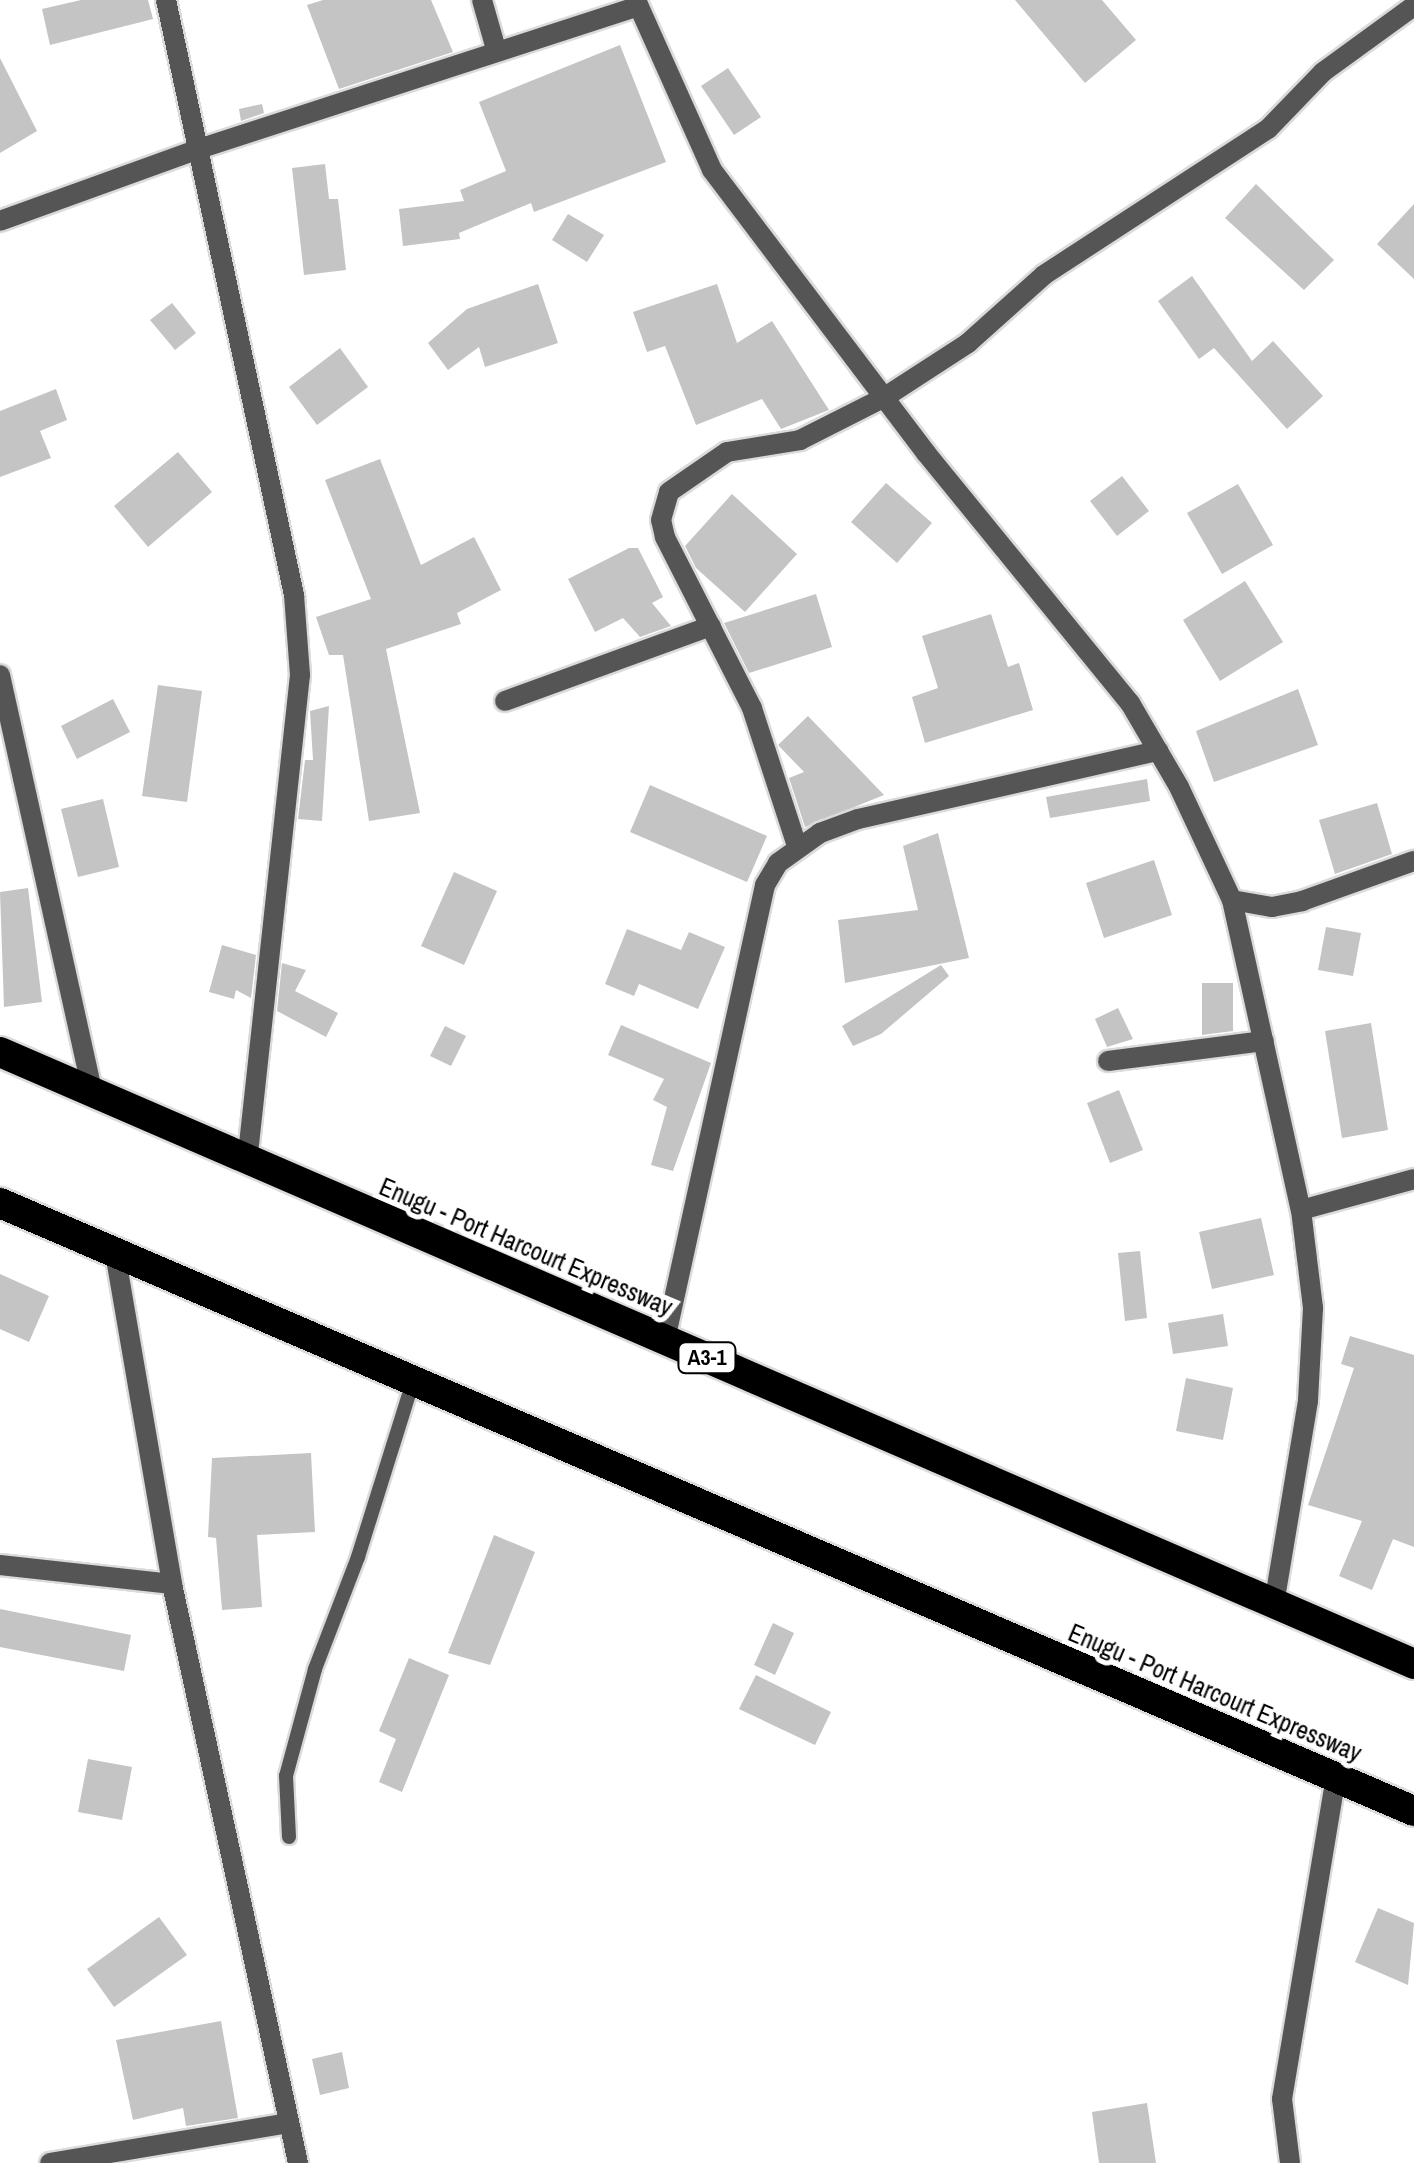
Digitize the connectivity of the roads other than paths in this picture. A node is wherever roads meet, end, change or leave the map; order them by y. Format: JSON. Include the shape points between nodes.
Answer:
{"nodes":[{"id":1,"x":166,"y":0,"type":"edge"},
{"id":2,"x":482,"y":0,"type":"edge"},
{"id":3,"x":637,"y":3,"type":"edge"},
{"id":4,"x":1414,"y":6,"type":"edge"},
{"id":5,"x":496,"y":50,"type":"junction"},
{"id":6,"x":202,"y":148,"type":"junction"},
{"id":7,"x":0,"y":221,"type":"edge"},
{"id":8,"x":885,"y":397,"type":"junction"},
{"id":9,"x":711,"y":626,"type":"junction"},
{"id":10,"x":0,"y":675,"type":"edge"},
{"id":11,"x":505,"y":701,"type":"dead end"},
{"id":12,"x":1158,"y":751,"type":"junction"},
{"id":13,"x":798,"y":846,"type":"junction"},
{"id":14,"x":1414,"y":862,"type":"edge"},
{"id":15,"x":1232,"y":900,"type":"junction"},
{"id":16,"x":1264,"y":1041,"type":"junction"},
{"id":17,"x":0,"y":1052,"type":"edge"},
{"id":18,"x":1108,"y":1060,"type":"dead end"},
{"id":19,"x":92,"y":1090,"type":"junction"},
{"id":20,"x":248,"y":1159,"type":"junction"},
{"id":21,"x":1414,"y":1179,"type":"edge"},
{"id":22,"x":0,"y":1203,"type":"edge"},
{"id":23,"x":1302,"y":1210,"type":"junction"},
{"id":24,"x":115,"y":1253,"type":"junction"},
{"id":25,"x":664,"y":1340,"type":"junction"},
{"id":26,"x":413,"y":1381,"type":"junction"},
{"id":27,"x":0,"y":1565,"type":"edge"},
{"id":28,"x":172,"y":1584,"type":"junction"},
{"id":29,"x":1274,"y":1604,"type":"junction"},
{"id":30,"x":1414,"y":1664,"type":"edge"},
{"id":31,"x":1336,"y":1777,"type":"junction"},
{"id":32,"x":1414,"y":1811,"type":"edge"},
{"id":33,"x":288,"y":1838,"type":"dead end"},
{"id":34,"x":289,"y":2123,"type":"junction"},
{"id":35,"x":50,"y":2163,"type":"edge"},
{"id":36,"x":298,"y":2163,"type":"edge"},
{"id":37,"x":1290,"y":2163,"type":"edge"}],
"edges":[{"from":1,"to":6,"type":"street"},
{"from":2,"to":5,"type":"street"},
{"from":3,"to":5,"type":"street"},
{"from":3,"to":8,"type":"street","via":[[712,170]]},
{"from":4,"to":8,"type":"street","via":[[1323,72],[1268,128],[1044,275],[968,342]]},
{"from":5,"to":6,"type":"street"},
{"from":6,"to":7,"type":"street"},
{"from":6,"to":20,"type":"street","via":[[207,200],[294,594],[300,675]]},
{"from":8,"to":9,"type":"street","via":[[800,440],[727,452],[669,492],[664,537]]},
{"from":8,"to":12,"type":"street","via":[[1130,703]]},
{"from":9,"to":11,"type":"street"},
{"from":9,"to":13,"type":"street","via":[[752,708]]},
{"from":10,"to":19,"type":"street"},
{"from":12,"to":13,"type":"street","via":[[858,819]]},
{"from":12,"to":15,"type":"street"},
{"from":13,"to":25,"type":"street","via":[[764,886]]},
{"from":14,"to":15,"type":"street","via":[[1302,901],[1272,907]]},
{"from":15,"to":16,"type":"street"},
{"from":16,"to":18,"type":"street"},
{"from":16,"to":23,"type":"street"},
{"from":17,"to":19,"type":"highway","name":"Enugu - Port Harcourt Expressway","number":"A3-1"},
{"from":19,"to":20,"type":"highway","name":"Enugu - Port Harcourt Expressway","number":"A3-1"},
{"from":20,"to":25,"type":"highway","name":"Enugu - Port Harcourt Expressway","number":"A3-1"},
{"from":21,"to":23,"type":"street"},
{"from":22,"to":24,"type":"highway","name":"Enugu - Port Harcourt Expressway"},
{"from":23,"to":29,"type":"street","via":[[1313,1308],[1308,1400]]},
{"from":24,"to":26,"type":"highway","name":"Enugu - Port Harcourt Expressway"},
{"from":24,"to":28,"type":"street"},
{"from":25,"to":29,"type":"highway","name":"Enugu - Port Harcourt Expressway","number":"A3-1"},
{"from":26,"to":31,"type":"highway","name":"Enugu - Port Harcourt Expressway"},
{"from":26,"to":33,"type":"lane","via":[[358,1557],[314,1669],[286,1776]]},
{"from":27,"to":28,"type":"street"},
{"from":28,"to":34,"type":"street"},
{"from":29,"to":30,"type":"highway","name":"Enugu - Port Harcourt Expressway","number":"A3-1"},
{"from":31,"to":32,"type":"highway","name":"Enugu - Port Harcourt Expressway"},
{"from":31,"to":37,"type":"street","via":[[1282,2099]]},
{"from":34,"to":35,"type":"street"},
{"from":34,"to":36,"type":"street"}]}
